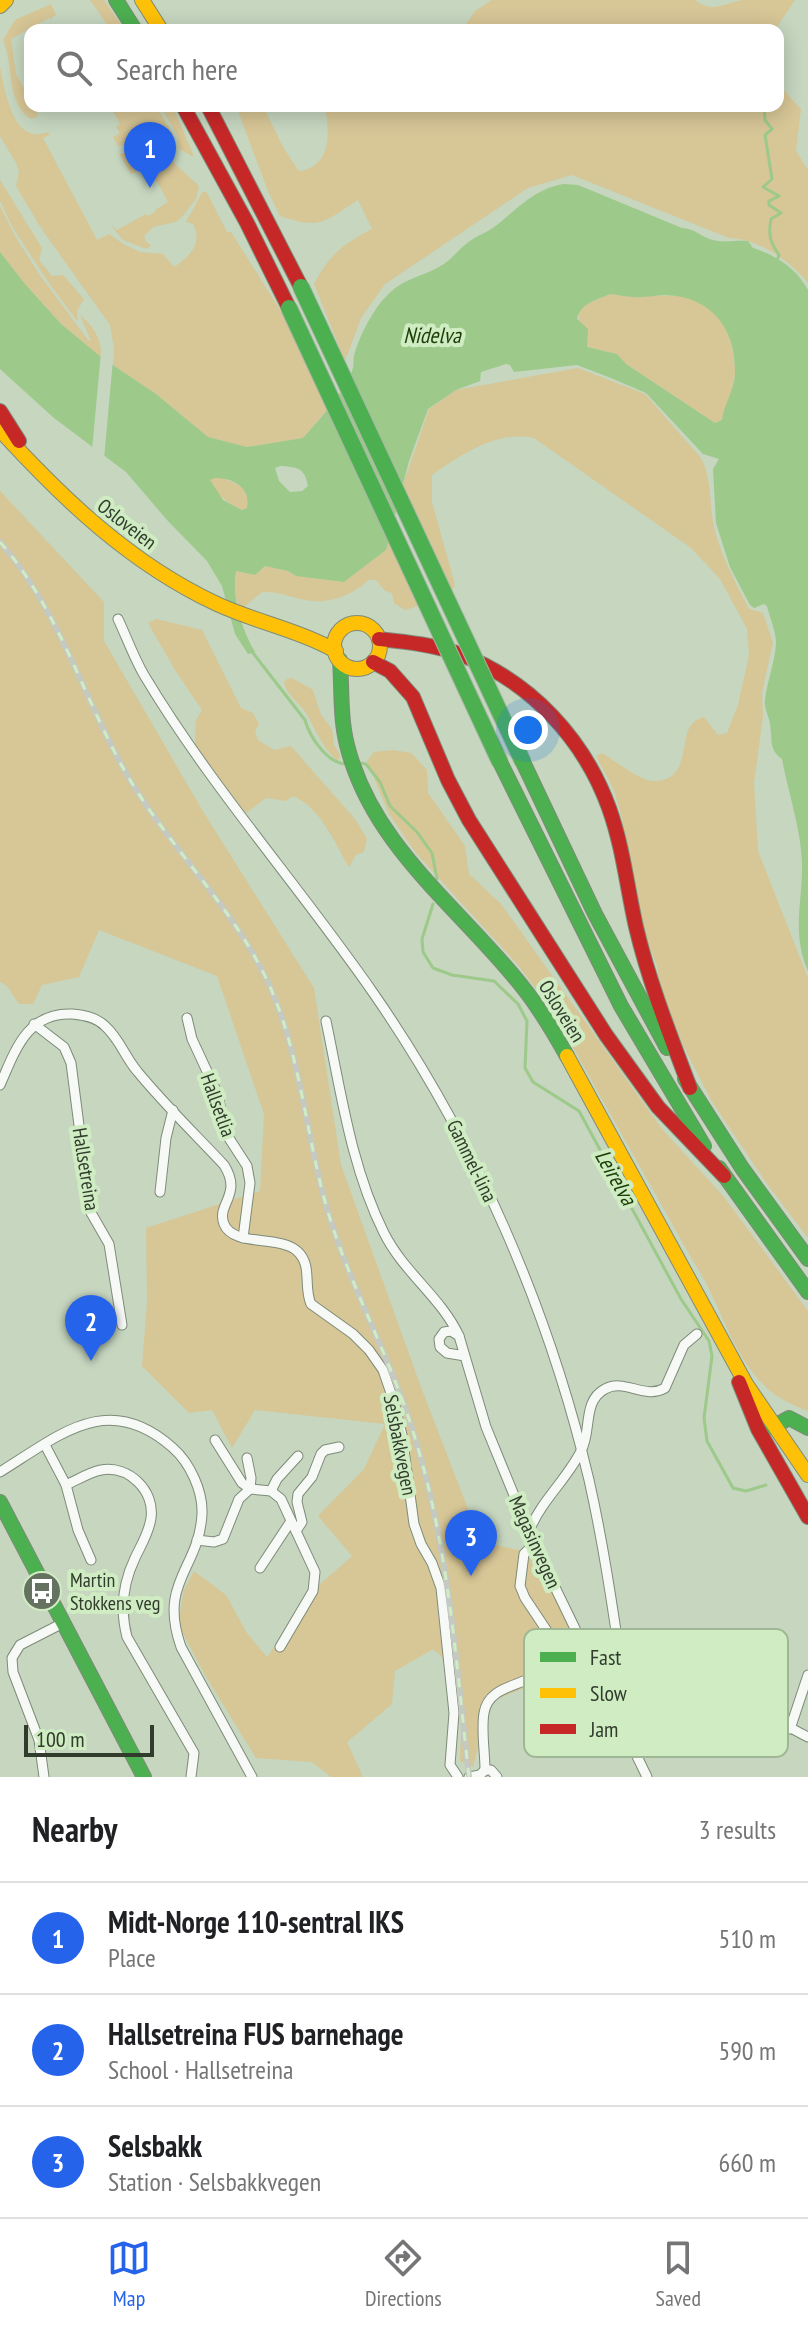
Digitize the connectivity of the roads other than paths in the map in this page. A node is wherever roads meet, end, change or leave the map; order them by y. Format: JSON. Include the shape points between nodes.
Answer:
{"nodes":[{"id":1,"x":6,"y":0,"type":"edge"},
{"id":2,"x":116,"y":0,"type":"edge"},
{"id":3,"x":142,"y":0,"type":"edge"},
{"id":4,"x":0,"y":6,"type":"edge"},
{"id":5,"x":131,"y":24,"type":"edge"},
{"id":6,"x":157,"y":24,"type":"edge"},
{"id":7,"x":186,"y":112,"type":"edge"},
{"id":8,"x":211,"y":112,"type":"edge"},
{"id":9,"x":2,"y":420,"type":"edge"},
{"id":10,"x":0,"y":443,"type":"edge"},
{"id":11,"x":36,"y":470,"type":"junction"},
{"id":12,"x":118,"y":619,"type":"dead end"},
{"id":13,"x":343,"y":628,"type":"junction"},
{"id":14,"x":299,"y":631,"type":"junction"},
{"id":15,"x":379,"y":639,"type":"junction"},
{"id":16,"x":338,"y":656,"type":"junction"},
{"id":17,"x":366,"y":665,"type":"junction"},
{"id":18,"x":343,"y":703,"type":"junction"},
{"id":19,"x":187,"y":1018,"type":"dead end"},
{"id":20,"x":326,"y":1021,"type":"dead end"},
{"id":21,"x":34,"y":1024,"type":"junction"},
{"id":22,"x":0,"y":1052,"type":"edge"},
{"id":23,"x":11,"y":1060,"type":"junction"},
{"id":24,"x":0,"y":1085,"type":"edge"},
{"id":25,"x":690,"y":1088,"type":"junction"},
{"id":26,"x":173,"y":1110,"type":"junction"},
{"id":27,"x":724,"y":1176,"type":"junction"},
{"id":28,"x":160,"y":1192,"type":"dead end"},
{"id":29,"x":243,"y":1238,"type":"junction"},
{"id":30,"x":808,"y":1259,"type":"edge"},
{"id":31,"x":808,"y":1292,"type":"edge"},
{"id":32,"x":122,"y":1325,"type":"dead end"},
{"id":33,"x":697,"y":1334,"type":"dead end"},
{"id":34,"x":459,"y":1336,"type":"junction"},
{"id":35,"x":465,"y":1356,"type":"junction"},
{"id":36,"x":731,"y":1359,"type":"junction"},
{"id":37,"x":773,"y":1427,"type":"junction"},
{"id":38,"x":808,"y":1428,"type":"edge"},
{"id":39,"x":215,"y":1440,"type":"dead end"},
{"id":40,"x":45,"y":1445,"type":"junction"},
{"id":41,"x":339,"y":1447,"type":"dead end"},
{"id":42,"x":581,"y":1451,"type":"junction"},
{"id":43,"x":298,"y":1456,"type":"dead end"},
{"id":44,"x":247,"y":1458,"type":"dead end"},
{"id":45,"x":0,"y":1472,"type":"edge"},
{"id":46,"x":808,"y":1475,"type":"edge"},
{"id":47,"x":66,"y":1485,"type":"junction"},
{"id":48,"x":250,"y":1489,"type":"junction"},
{"id":49,"x":271,"y":1491,"type":"junction"},
{"id":50,"x":0,"y":1502,"type":"edge"},
{"id":51,"x":808,"y":1517,"type":"edge"},
{"id":52,"x":294,"y":1526,"type":"junction"},
{"id":53,"x":530,"y":1529,"type":"junction"},
{"id":54,"x":197,"y":1540,"type":"junction"},
{"id":55,"x":534,"y":1544,"type":"junction"},
{"id":56,"x":91,"y":1560,"type":"dead end"},
{"id":57,"x":260,"y":1568,"type":"dead end"},
{"id":58,"x":63,"y":1623,"type":"junction"},
{"id":59,"x":546,"y":1629,"type":"edge"},
{"id":60,"x":575,"y":1629,"type":"edge"},
{"id":61,"x":615,"y":1629,"type":"edge"},
{"id":62,"x":280,"y":1647,"type":"dead end"},
{"id":63,"x":808,"y":1675,"type":"edge"},
{"id":64,"x":524,"y":1680,"type":"edge"},
{"id":65,"x":790,"y":1729,"type":"joint"},
{"id":66,"x":808,"y":1737,"type":"edge"},
{"id":67,"x":637,"y":1757,"type":"edge"},
{"id":68,"x":485,"y":1770,"type":"junction"},
{"id":69,"x":44,"y":1777,"type":"edge"},
{"id":70,"x":144,"y":1777,"type":"edge"},
{"id":71,"x":191,"y":1777,"type":"edge"},
{"id":72,"x":252,"y":1777,"type":"edge"},
{"id":73,"x":458,"y":1777,"type":"edge"},
{"id":74,"x":469,"y":1777,"type":"edge"},
{"id":75,"x":497,"y":1777,"type":"edge"},
{"id":76,"x":647,"y":1777,"type":"edge"}],
"edges":[{"from":1,"to":4,"type":"main road"},
{"from":2,"to":5,"type":"main road"},
{"from":3,"to":6,"type":"main road"},
{"from":7,"to":27,"type":"main road","bridge":true,"via":[[289,308],[613,993]]},
{"from":8,"to":25,"type":"main road","bridge":true,"via":[[301,287],[623,970]]},
{"from":9,"to":11,"type":"main road"},
{"from":10,"to":11,"type":"main road"},
{"from":11,"to":14,"type":"main road","name":"Osloveien","via":[[97,528],[164,576],[219,604]]},
{"from":12,"to":42,"type":"street","name":"Gammel-lina","via":[[151,686],[374,993],[446,1108],[538,1308]]},
{"from":13,"to":14,"type":"main road","name":"Osloveien"},
{"from":13,"to":15,"type":"main road","via":[[365,624]]},
{"from":13,"to":16,"type":"main road","via":[[336,638]]},
{"from":14,"to":16,"type":"main road","name":"Osloveien"},
{"from":15,"to":17,"type":"main road","via":[[380,649]]},
{"from":15,"to":25,"type":"main road","via":[[429,645],[492,669],[539,702],[585,756],[609,805],[650,978]]},
{"from":16,"to":17,"type":"main road","via":[[350,667]]},
{"from":16,"to":18,"type":"main road","name":"Osloveien"},
{"from":17,"to":18,"type":"main road","name":"Osloveien"},
{"from":17,"to":27,"type":"main road","via":[[397,675],[417,700],[471,825],[624,1060],[677,1129]]},
{"from":18,"to":36,"type":"main road","name":"Osloveien","via":[[347,745],[360,783],[391,839],[511,971],[545,1017]]},
{"from":19,"to":29,"type":"street","name":"Hallsetlia","via":[[218,1095],[225,1132],[247,1166]]},
{"from":20,"to":34,"type":"street","name":"Magasinvegen","via":[[362,1183],[396,1255],[449,1315]]},
{"from":21,"to":23,"type":"street"},
{"from":21,"to":26,"type":"street","via":[[64,1014],[98,1021]]},
{"from":21,"to":32,"type":"street","name":"Hallsetreina","via":[[64,1047],[71,1063],[90,1211],[109,1244]]},
{"from":22,"to":23,"type":"street"},
{"from":23,"to":24,"type":"street"},
{"from":25,"to":30,"type":"main road"},
{"from":26,"to":28,"type":"street"},
{"from":26,"to":29,"type":"street","via":[[231,1177],[224,1225]]},
{"from":27,"to":31,"type":"main road"},
{"from":29,"to":73,"type":"street","name":"Selsbakkvegen","via":[[296,1250],[307,1271],[311,1304],[353,1334],[383,1370],[402,1435],[414,1524],[441,1588],[454,1713],[450,1765]]},
{"from":33,"to":42,"type":"street","via":[[684,1345],[665,1388],[648,1393],[613,1386],[596,1396]]},
{"from":34,"to":35,"type":"street","name":"Magasinvegen"},
{"from":34,"to":35,"type":"street","via":[[444,1332],[440,1347]]},
{"from":35,"to":53,"type":"street","name":"Magasinvegen","via":[[486,1427]]},
{"from":36,"to":37,"type":"main road"},
{"from":36,"to":51,"type":"main road","via":[[758,1429]]},
{"from":37,"to":38,"type":"main road","via":[[791,1418]]},
{"from":37,"to":46,"type":"main road"},
{"from":39,"to":48,"type":"street"},
{"from":40,"to":45,"type":"street"},
{"from":40,"to":47,"type":"street"},
{"from":40,"to":54,"type":"street","via":[[78,1426],[109,1419],[159,1436],[182,1456],[195,1481],[202,1511]]},
{"from":41,"to":52,"type":"street","via":[[321,1454],[298,1494],[302,1522]]},
{"from":42,"to":53,"type":"street","via":[[538,1509]]},
{"from":42,"to":61,"type":"street","name":"Gammel-lina"},
{"from":43,"to":49,"type":"street"},
{"from":44,"to":48,"type":"street"},
{"from":47,"to":56,"type":"street"},
{"from":47,"to":71,"type":"street","via":[[101,1470],[119,1471],[140,1484],[152,1505],[151,1522],[125,1585],[123,1621],[127,1637],[194,1753]]},
{"from":48,"to":49,"type":"street"},
{"from":48,"to":54,"type":"street","via":[[239,1499],[223,1539]]},
{"from":49,"to":52,"type":"street"},
{"from":50,"to":58,"type":"main road"},
{"from":52,"to":57,"type":"street"},
{"from":52,"to":62,"type":"street","via":[[315,1572],[313,1591]]},
{"from":53,"to":55,"type":"street","name":"Magasinvegen"},
{"from":54,"to":72,"type":"street","via":[[176,1586],[174,1629]]},
{"from":55,"to":59,"type":"street","via":[[524,1554],[520,1586]]},
{"from":55,"to":60,"type":"street","name":"Magasinvegen"},
{"from":58,"to":69,"type":"street","via":[[20,1645],[12,1658],[39,1740]]},
{"from":58,"to":70,"type":"main road"},
{"from":63,"to":65,"type":"street"},
{"from":64,"to":68,"type":"street","via":[[487,1701]]},
{"from":65,"to":66,"type":"street"},
{"from":67,"to":76,"type":"street"},
{"from":68,"to":74,"type":"street"},
{"from":68,"to":75,"type":"street"}]}
